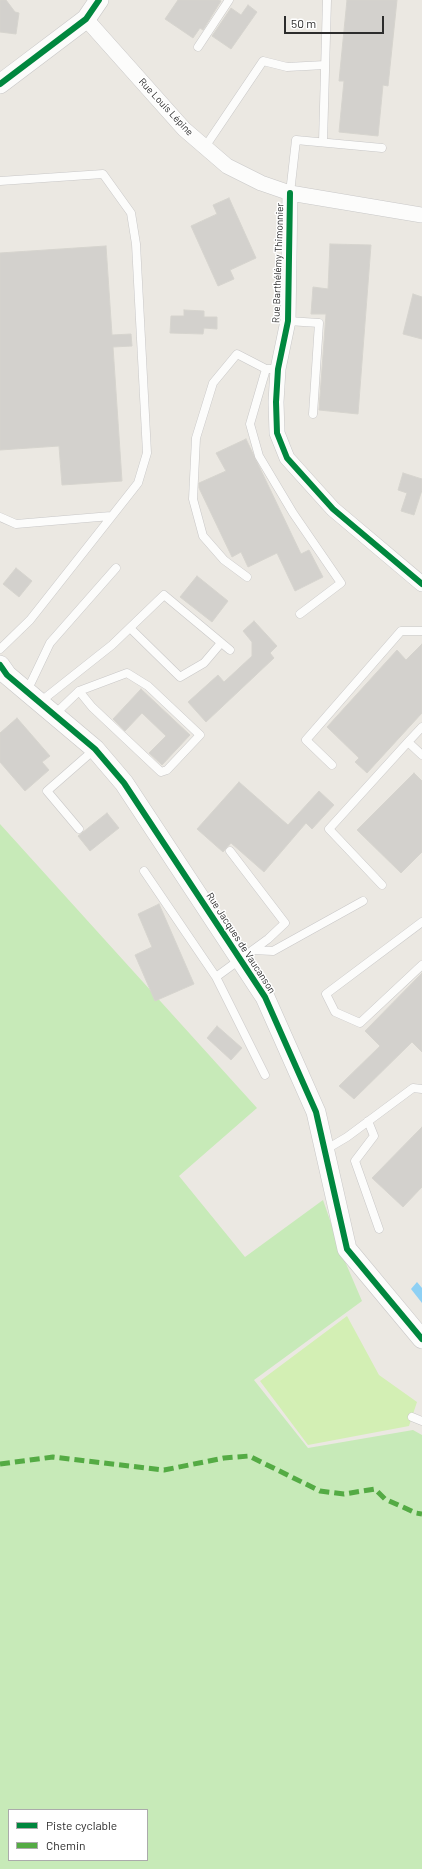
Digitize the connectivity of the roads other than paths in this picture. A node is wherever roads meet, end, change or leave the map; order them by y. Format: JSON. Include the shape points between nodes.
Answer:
{"nodes":[{"id":1,"x":99,"y":0,"type":"edge"},
{"id":2,"x":229,"y":0,"type":"edge"},
{"id":3,"x":327,"y":0,"type":"edge"},
{"id":4,"x":86,"y":19,"type":"junction"},
{"id":5,"x":198,"y":47,"type":"dead end"},
{"id":6,"x":325,"y":65,"type":"junction"},
{"id":7,"x":0,"y":84,"type":"edge"},
{"id":8,"x":322,"y":142,"type":"junction"},
{"id":9,"x":205,"y":147,"type":"junction"},
{"id":10,"x":382,"y":148,"type":"dead end"},
{"id":11,"x":0,"y":181,"type":"edge"},
{"id":12,"x":290,"y":193,"type":"junction"},
{"id":13,"x":422,"y":215,"type":"edge"},
{"id":14,"x":288,"y":321,"type":"junction"},
{"id":15,"x":272,"y":369,"type":"junction"},
{"id":16,"x":313,"y":414,"type":"dead end"},
{"id":17,"x":110,"y":516,"type":"junction"},
{"id":18,"x":0,"y":517,"type":"edge"},
{"id":19,"x":116,"y":568,"type":"dead end"},
{"id":20,"x":247,"y":577,"type":"dead end"},
{"id":21,"x":422,"y":584,"type":"edge"},
{"id":22,"x":300,"y":614,"type":"dead end"},
{"id":23,"x":130,"y":628,"type":"junction"},
{"id":24,"x":422,"y":631,"type":"edge"},
{"id":25,"x":221,"y":643,"type":"junction"},
{"id":26,"x":0,"y":649,"type":"edge"},
{"id":27,"x":230,"y":650,"type":"dead end"},
{"id":28,"x":0,"y":665,"type":"edge"},
{"id":29,"x":79,"y":691,"type":"junction"},
{"id":30,"x":34,"y":696,"type":"junction"},
{"id":31,"x":55,"y":714,"type":"junction"},
{"id":32,"x":422,"y":727,"type":"edge"},
{"id":33,"x":408,"y":742,"type":"junction"},
{"id":34,"x":95,"y":749,"type":"junction"},
{"id":35,"x":422,"y":755,"type":"edge"},
{"id":36,"x":332,"y":766,"type":"dead end"},
{"id":37,"x":79,"y":829,"type":"dead end"},
{"id":38,"x":230,"y":851,"type":"dead end"},
{"id":39,"x":144,"y":871,"type":"dead end"},
{"id":40,"x":382,"y":885,"type":"dead end"},
{"id":41,"x":363,"y":901,"type":"dead end"},
{"id":42,"x":422,"y":922,"type":"edge"},
{"id":43,"x":246,"y":954,"type":"junction"},
{"id":44,"x":422,"y":965,"type":"edge"},
{"id":45,"x":216,"y":977,"type":"junction"},
{"id":46,"x":265,"y":1075,"type":"dead end"},
{"id":47,"x":422,"y":1089,"type":"edge"},
{"id":48,"x":368,"y":1122,"type":"junction"},
{"id":49,"x":324,"y":1151,"type":"junction"},
{"id":50,"x":379,"y":1229,"type":"dead end"},
{"id":51,"x":422,"y":1339,"type":"edge"},
{"id":52,"x":412,"y":1417,"type":"dead end"},
{"id":53,"x":422,"y":1421,"type":"edge"}],
"edges":[{"from":1,"to":4,"type":"street"},
{"from":2,"to":5,"type":"lane"},
{"from":3,"to":6,"type":"lane"},
{"from":4,"to":7,"type":"street"},
{"from":4,"to":9,"type":"street","name":"Rue Louis Lépine","via":[[184,129]]},
{"from":6,"to":8,"type":"lane"},
{"from":6,"to":9,"type":"lane","via":[[287,67],[263,61]]},
{"from":8,"to":10,"type":"lane"},
{"from":8,"to":12,"type":"lane","via":[[296,140]]},
{"from":9,"to":12,"type":"street","name":"Rue Louis Lépine","via":[[227,166],[261,183]]},
{"from":11,"to":17,"type":"lane","via":[[102,174],[131,213],[136,244],[147,453],[138,483]]},
{"from":12,"to":13,"type":"street","name":"Rue Louis Lépine"},
{"from":12,"to":14,"type":"street","name":"Rue Barthélémy Thimonnier"},
{"from":14,"to":15,"type":"street","name":"Rue Barthélémy Thimonnier"},
{"from":14,"to":16,"type":"lane","via":[[319,323]]},
{"from":15,"to":20,"type":"lane","via":[[237,354],[214,383],[196,438],[193,499],[203,536],[224,560]]},
{"from":15,"to":21,"type":"street","name":"Rue Barthélémy Thimonnier","via":[[277,433],[287,458],[333,508]]},
{"from":15,"to":22,"type":"lane","via":[[250,424],[259,456],[293,513],[341,583]]},
{"from":17,"to":18,"type":"lane","via":[[16,524]]},
{"from":17,"to":26,"type":"lane","via":[[30,620]]},
{"from":19,"to":30,"type":"lane","via":[[50,643]]},
{"from":23,"to":25,"type":"lane","via":[[164,595]]},
{"from":23,"to":25,"type":"lane","via":[[180,677],[204,663]]},
{"from":23,"to":30,"type":"lane","via":[[112,645]]},
{"from":24,"to":36,"type":"lane","via":[[401,631],[306,740]]},
{"from":25,"to":27,"type":"lane"},
{"from":28,"to":30,"type":"street","name":"Rue Jacques de Vaucanson","via":[[7,675]]},
{"from":29,"to":29,"type":"lane","via":[[92,707],[161,772],[167,770],[200,735],[148,686],[127,673]]},
{"from":29,"to":31,"type":"lane"},
{"from":30,"to":31,"type":"street","name":"Rue Jacques de Vaucanson"},
{"from":31,"to":34,"type":"street","name":"Rue Jacques de Vaucanson"},
{"from":32,"to":33,"type":"lane"},
{"from":33,"to":35,"type":"lane"},
{"from":33,"to":40,"type":"lane","via":[[329,829]]},
{"from":34,"to":37,"type":"lane","via":[[47,791]]},
{"from":34,"to":43,"type":"street","name":"Rue Jacques de Vaucanson","via":[[124,783]]},
{"from":38,"to":43,"type":"lane","via":[[285,923]]},
{"from":39,"to":45,"type":"lane"},
{"from":41,"to":43,"type":"lane","via":[[273,952]]},
{"from":42,"to":44,"type":"lane","via":[[326,994],[335,1012],[360,1023]]},
{"from":43,"to":45,"type":"lane"},
{"from":43,"to":49,"type":"street","name":"Rue Jacques de Vaucanson","via":[[313,1105]]},
{"from":45,"to":46,"type":"lane"},
{"from":47,"to":48,"type":"lane","via":[[413,1088]]},
{"from":48,"to":49,"type":"lane"},
{"from":48,"to":50,"type":"lane","via":[[374,1136],[354,1161]]},
{"from":49,"to":51,"type":"street","name":"Rue Jacques de Vaucanson","via":[[347,1250]]},
{"from":52,"to":53,"type":"lane"}]}
